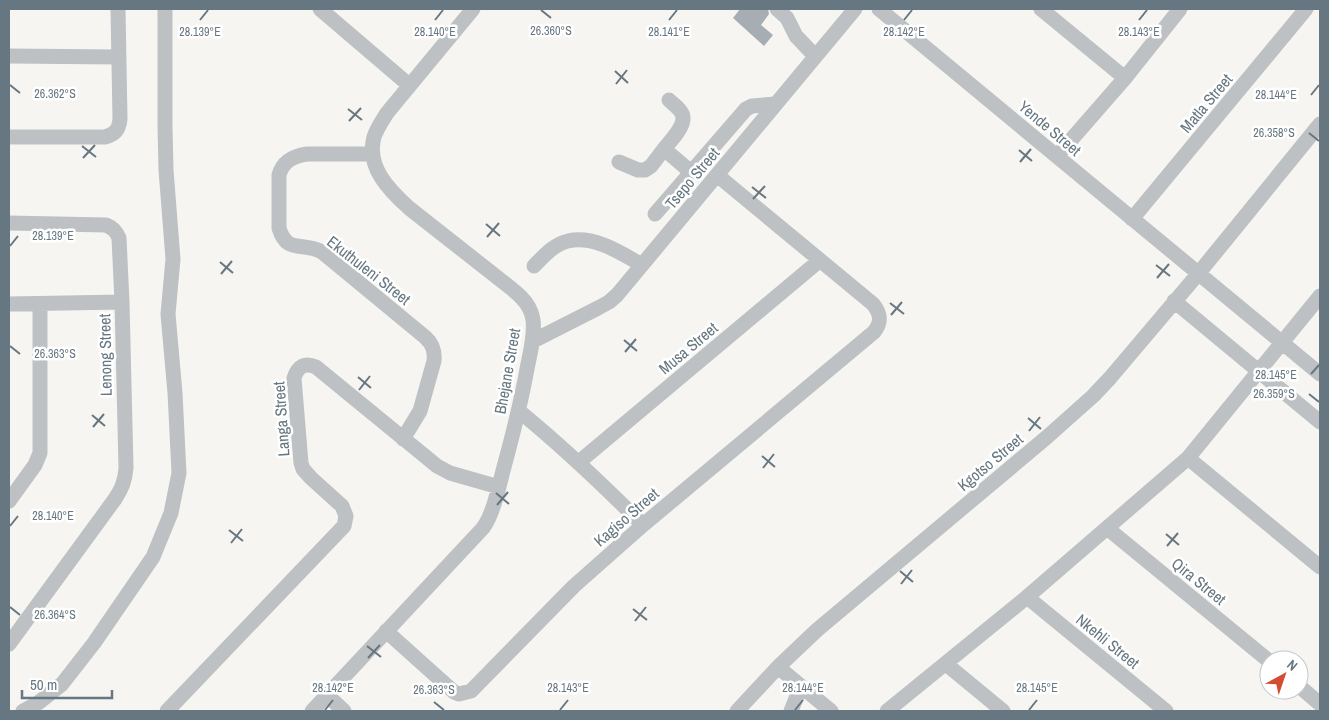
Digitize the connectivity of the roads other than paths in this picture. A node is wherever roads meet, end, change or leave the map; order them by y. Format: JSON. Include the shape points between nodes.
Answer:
{"nodes":[{"id":1,"x":118,"y":9,"type":"edge"},
{"id":2,"x":165,"y":9,"type":"edge"},
{"id":3,"x":320,"y":9,"type":"edge"},
{"id":4,"x":855,"y":9,"type":"edge"},
{"id":5,"x":879,"y":9,"type":"edge"},
{"id":6,"x":1041,"y":9,"type":"edge"},
{"id":7,"x":1180,"y":9,"type":"edge"},
{"id":8,"x":1306,"y":9,"type":"edge"},
{"id":9,"x":466,"y":11,"type":"edge"},
{"id":10,"x":786,"y":12,"type":"edge"},
{"id":11,"x":9,"y":56,"type":"edge"},
{"id":12,"x":816,"y":56,"type":"junction"},
{"id":13,"x":119,"y":57,"type":"junction"},
{"id":14,"x":1124,"y":78,"type":"junction"},
{"id":15,"x":409,"y":85,"type":"junction"},
{"id":16,"x":669,"y":100,"type":"dead end"},
{"id":17,"x":775,"y":104,"type":"junction"},
{"id":18,"x":1320,"y":124,"type":"edge"},
{"id":19,"x":9,"y":137,"type":"edge"},
{"id":20,"x":664,"y":149,"type":"junction"},
{"id":21,"x":372,"y":154,"type":"junction"},
{"id":22,"x":1057,"y":156,"type":"junction"},
{"id":23,"x":619,"y":162,"type":"dead end"},
{"id":24,"x":691,"y":172,"type":"junction"},
{"id":25,"x":717,"y":175,"type":"junction"},
{"id":26,"x":655,"y":214,"type":"dead end"},
{"id":27,"x":1132,"y":219,"type":"junction"},
{"id":28,"x":9,"y":223,"type":"edge"},
{"id":29,"x":819,"y":261,"type":"junction"},
{"id":30,"x":642,"y":265,"type":"junction"},
{"id":31,"x":534,"y":266,"type":"dead end"},
{"id":32,"x":1198,"y":274,"type":"junction"},
{"id":33,"x":1320,"y":296,"type":"edge"},
{"id":34,"x":122,"y":302,"type":"junction"},
{"id":35,"x":1174,"y":302,"type":"junction"},
{"id":36,"x":9,"y":304,"type":"edge"},
{"id":37,"x":40,"y":304,"type":"junction"},
{"id":38,"x":532,"y":341,"type":"junction"},
{"id":39,"x":1282,"y":342,"type":"junction"},
{"id":40,"x":1259,"y":372,"type":"junction"},
{"id":41,"x":1320,"y":374,"type":"edge"},
{"id":42,"x":519,"y":411,"type":"junction"},
{"id":43,"x":1320,"y":422,"type":"edge"},
{"id":44,"x":403,"y":439,"type":"junction"},
{"id":45,"x":1188,"y":458,"type":"junction"},
{"id":46,"x":579,"y":462,"type":"junction"},
{"id":47,"x":499,"y":487,"type":"junction"},
{"id":48,"x":9,"y":502,"type":"edge"},
{"id":49,"x":643,"y":525,"type":"junction"},
{"id":50,"x":1107,"y":528,"type":"junction"},
{"id":51,"x":1320,"y":567,"type":"edge"},
{"id":52,"x":1027,"y":597,"type":"junction"},
{"id":53,"x":15,"y":624,"type":"edge"},
{"id":54,"x":386,"y":631,"type":"junction"},
{"id":55,"x":9,"y":644,"type":"edge"},
{"id":56,"x":1259,"y":653,"type":"edge"},
{"id":57,"x":946,"y":664,"type":"junction"},
{"id":58,"x":778,"y":667,"type":"junction"},
{"id":59,"x":801,"y":686,"type":"junction"},
{"id":60,"x":327,"y":695,"type":"junction"},
{"id":61,"x":1309,"y":695,"type":"edge"},
{"id":62,"x":1320,"y":704,"type":"edge"},
{"id":63,"x":23,"y":711,"type":"edge"},
{"id":64,"x":167,"y":711,"type":"edge"},
{"id":65,"x":312,"y":711,"type":"edge"},
{"id":66,"x":344,"y":711,"type":"edge"},
{"id":67,"x":737,"y":711,"type":"edge"},
{"id":68,"x":791,"y":711,"type":"edge"},
{"id":69,"x":831,"y":711,"type":"edge"},
{"id":70,"x":887,"y":711,"type":"edge"},
{"id":71,"x":1004,"y":711,"type":"edge"},
{"id":72,"x":1166,"y":711,"type":"edge"}],
"edges":[{"from":1,"to":13,"type":"street"},
{"from":2,"to":63,"type":"street","via":[[165,126],[172,259],[168,314],[179,473],[171,513],[153,557],[94,643],[62,684]]},
{"from":3,"to":15,"type":"street"},
{"from":4,"to":12,"type":"street","name":"Tsepo Street"},
{"from":5,"to":22,"type":"street","name":"Yende Street"},
{"from":6,"to":14,"type":"street"},
{"from":7,"to":14,"type":"street"},
{"from":8,"to":27,"type":"street","name":"Matla Street"},
{"from":9,"to":15,"type":"street"},
{"from":10,"to":12,"type":"street","via":[[796,36]]},
{"from":11,"to":13,"type":"street"},
{"from":12,"to":17,"type":"street","name":"Tsepo Street"},
{"from":13,"to":19,"type":"street","via":[[119,125],[112,135]]},
{"from":14,"to":22,"type":"street"},
{"from":15,"to":21,"type":"street","via":[[377,128]]},
{"from":16,"to":20,"type":"street","via":[[684,117],[683,124]]},
{"from":17,"to":24,"type":"street","via":[[746,109]]},
{"from":17,"to":25,"type":"street","name":"Tsepo Street"},
{"from":18,"to":32,"type":"street","name":"Kgotso Street"},
{"from":20,"to":23,"type":"street","via":[[645,170]]},
{"from":20,"to":24,"type":"street"},
{"from":21,"to":38,"type":"street","name":"Bhejane Street","via":[[382,180],[394,194],[522,298],[531,311]]},
{"from":21,"to":44,"type":"street","name":"Ekuthuleni Street","via":[[307,154],[289,160],[279,175],[279,228],[290,244],[322,252],[433,347],[435,356],[420,410]]},
{"from":22,"to":27,"type":"street","name":"Yende Street"},
{"from":24,"to":26,"type":"street"},
{"from":25,"to":29,"type":"street"},
{"from":25,"to":30,"type":"street","name":"Tsepo Street"},
{"from":27,"to":32,"type":"street","name":"Yende Street"},
{"from":28,"to":34,"type":"street","name":"Lenong Street","via":[[112,227],[119,238]]},
{"from":29,"to":46,"type":"street","name":"Musa Street"},
{"from":29,"to":49,"type":"street","name":"Kagiso Street","via":[[874,304],[880,314],[878,327]]},
{"from":30,"to":31,"type":"street","via":[[617,251],[580,240],[567,241],[551,250]]},
{"from":30,"to":38,"type":"street","name":"Tsepo Street","via":[[609,302]]},
{"from":32,"to":35,"type":"street","name":"Kgotso Street"},
{"from":32,"to":39,"type":"street","name":"Yende Street"},
{"from":33,"to":39,"type":"street"},
{"from":34,"to":37,"type":"street"},
{"from":34,"to":53,"type":"street","name":"Lenong Street","via":[[126,468],[123,486]]},
{"from":35,"to":40,"type":"street"},
{"from":35,"to":58,"type":"street","name":"Kgotso Street","via":[[1110,378],[1076,412],[816,630]]},
{"from":36,"to":37,"type":"street"},
{"from":37,"to":48,"type":"street","via":[[40,453]]},
{"from":38,"to":42,"type":"street","name":"Bhejane Street"},
{"from":39,"to":40,"type":"street"},
{"from":39,"to":41,"type":"street","name":"Yende Street"},
{"from":40,"to":43,"type":"street"},
{"from":40,"to":45,"type":"street"},
{"from":42,"to":46,"type":"street"},
{"from":42,"to":47,"type":"street","name":"Bhejane Street"},
{"from":44,"to":47,"type":"street","name":"Langa Street","via":[[444,470]]},
{"from":44,"to":64,"type":"street","name":"Langa Street","via":[[316,367],[310,364],[299,367],[294,378],[301,463],[311,478],[342,506],[346,516],[344,526]]},
{"from":45,"to":50,"type":"street"},
{"from":45,"to":51,"type":"street"},
{"from":46,"to":49,"type":"street"},
{"from":47,"to":54,"type":"street","name":"Bhejane Street","via":[[489,518],[480,533]]},
{"from":49,"to":54,"type":"street","name":"Kagiso Street","via":[[570,590],[471,691],[454,692]]},
{"from":50,"to":52,"type":"street"},
{"from":50,"to":56,"type":"street","name":"Qira Street"},
{"from":52,"to":57,"type":"street"},
{"from":52,"to":72,"type":"street","name":"Nkehli Street"},
{"from":53,"to":55,"type":"street","name":"Lenong Street"},
{"from":54,"to":60,"type":"street","name":"Bhejane Street"},
{"from":57,"to":70,"type":"street"},
{"from":57,"to":71,"type":"street"},
{"from":58,"to":59,"type":"street"},
{"from":58,"to":67,"type":"street","name":"Kgotso Street"},
{"from":59,"to":68,"type":"street"},
{"from":59,"to":69,"type":"street"},
{"from":60,"to":65,"type":"street","name":"Bhejane Street"},
{"from":60,"to":66,"type":"street"},
{"from":61,"to":62,"type":"street"}]}
